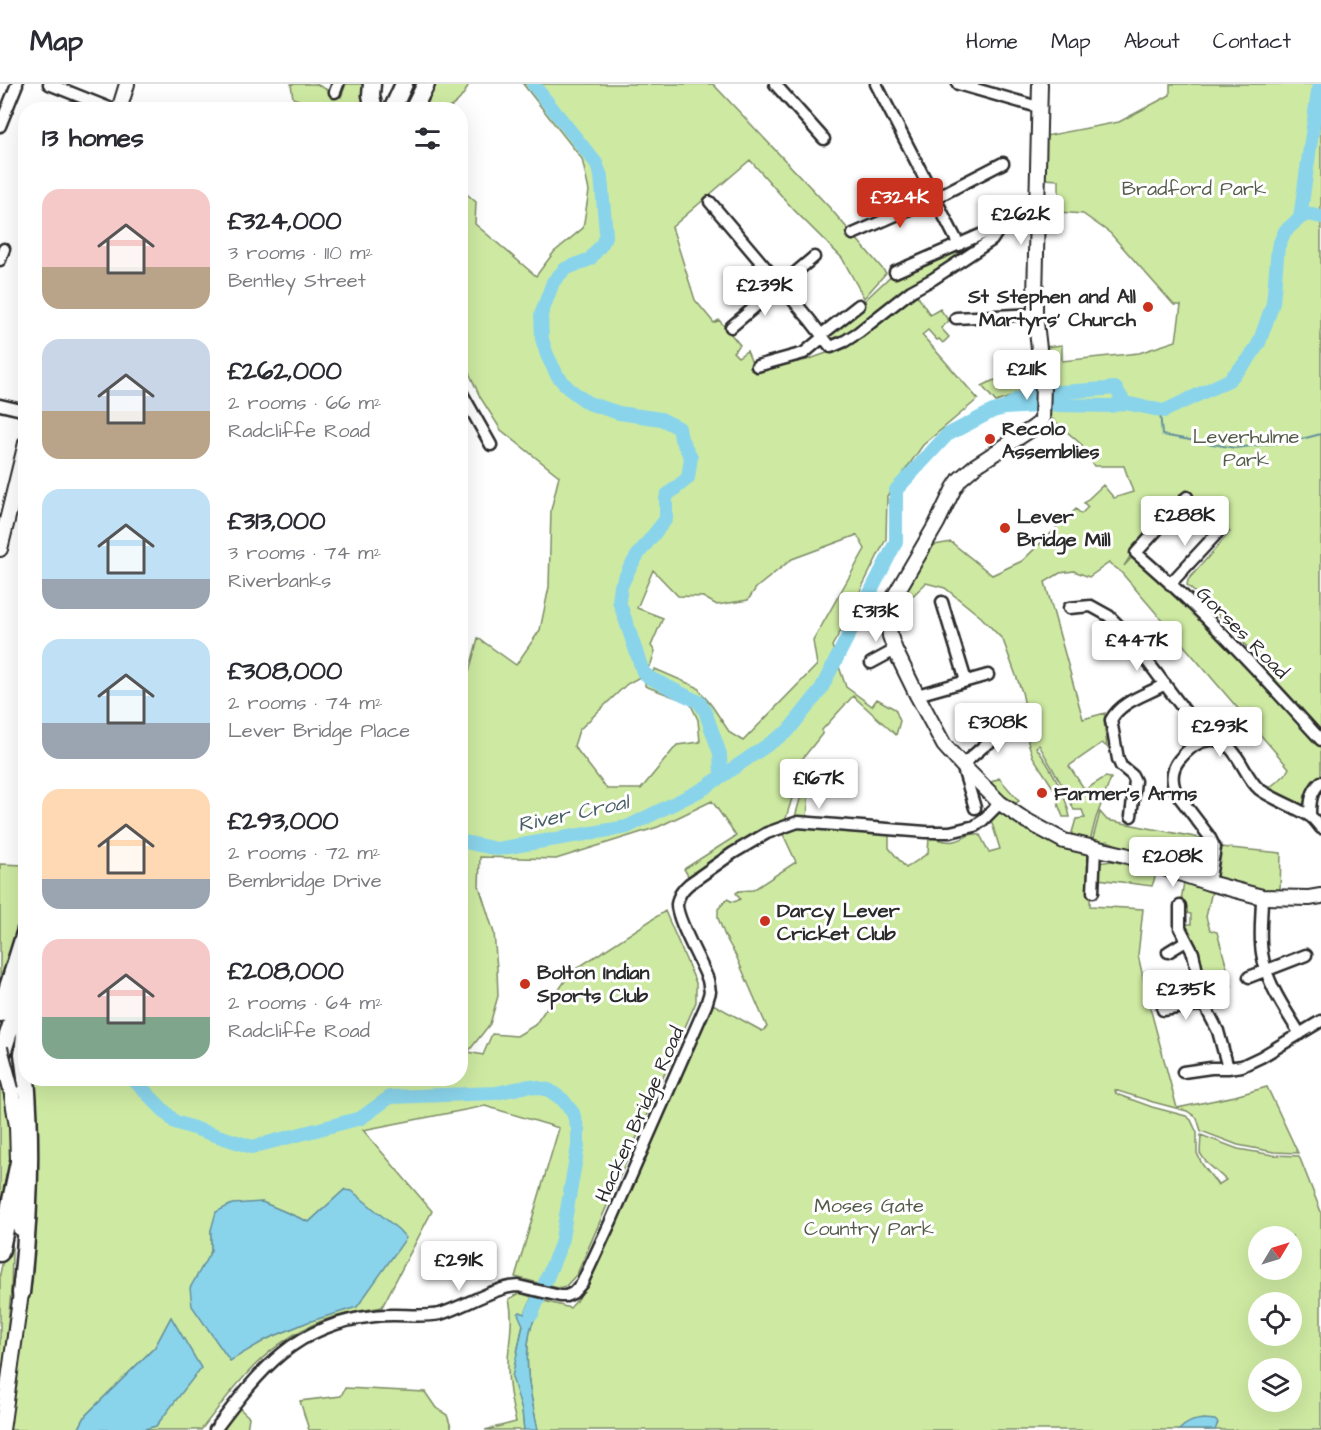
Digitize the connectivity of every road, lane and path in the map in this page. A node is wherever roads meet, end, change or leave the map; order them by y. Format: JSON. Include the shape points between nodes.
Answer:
{"nodes":[{"id":1,"x":17,"y":84,"type":"edge"},
{"id":2,"x":49,"y":84,"type":"edge"},
{"id":3,"x":127,"y":84,"type":"edge"},
{"id":4,"x":372,"y":84,"type":"edge"},
{"id":5,"x":426,"y":84,"type":"edge"},
{"id":6,"x":876,"y":84,"type":"edge"},
{"id":7,"x":958,"y":84,"type":"edge"},
{"id":8,"x":1040,"y":84,"type":"edge"},
{"id":9,"x":778,"y":85,"type":"edge"},
{"id":10,"x":94,"y":102,"type":"edge"},
{"id":11,"x":121,"y":102,"type":"edge"},
{"id":12,"x":372,"y":102,"type":"edge"},
{"id":13,"x":417,"y":102,"type":"edge"},
{"id":14,"x":1038,"y":107,"type":"junction"},
{"id":15,"x":1,"y":122,"type":"edge"},
{"id":16,"x":824,"y":139,"type":"dead end"},
{"id":17,"x":1003,"y":163,"type":"dead end"},
{"id":18,"x":935,"y":198,"type":"junction"},
{"id":19,"x":710,"y":202,"type":"dead end"},
{"id":20,"x":1038,"y":205,"type":"junction"},
{"id":21,"x":1001,"y":226,"type":"junction"},
{"id":22,"x":853,"y":234,"type":"dead end"},
{"id":23,"x":959,"y":245,"type":"junction"},
{"id":24,"x":814,"y":257,"type":"dead end"},
{"id":25,"x":895,"y":272,"type":"dead end"},
{"id":26,"x":780,"y":286,"type":"junction"},
{"id":27,"x":859,"y":305,"type":"dead end"},
{"id":28,"x":1035,"y":314,"type":"junction"},
{"id":29,"x":956,"y":318,"type":"dead end"},
{"id":30,"x":731,"y":327,"type":"dead end"},
{"id":31,"x":822,"y":336,"type":"junction"},
{"id":32,"x":757,"y":366,"type":"dead end"},
{"id":33,"x":468,"y":404,"type":"edge"},
{"id":34,"x":0,"y":405,"type":"edge"},
{"id":35,"x":18,"y":409,"type":"edge"},
{"id":36,"x":491,"y":445,"type":"dead end"},
{"id":37,"x":18,"y":469,"type":"edge"},
{"id":38,"x":1187,"y":497,"type":"dead end"},
{"id":39,"x":4,"y":515,"type":"edge"},
{"id":40,"x":1221,"y":529,"type":"dead end"},
{"id":41,"x":0,"y":549,"type":"edge"},
{"id":42,"x":1170,"y":584,"type":"junction"},
{"id":43,"x":942,"y":602,"type":"dead end"},
{"id":44,"x":1069,"y":608,"type":"dead end"},
{"id":45,"x":895,"y":651,"type":"junction"},
{"id":46,"x":871,"y":663,"type":"dead end"},
{"id":47,"x":988,"y":675,"type":"dead end"},
{"id":48,"x":966,"y":681,"type":"junction"},
{"id":49,"x":1165,"y":684,"type":"junction"},
{"id":50,"x":917,"y":695,"type":"junction"},
{"id":51,"x":1019,"y":724,"type":"dead end"},
{"id":52,"x":1321,"y":740,"type":"edge"},
{"id":53,"x":1201,"y":741,"type":"junction"},
{"id":54,"x":962,"y":765,"type":"junction"},
{"id":55,"x":1319,"y":784,"type":"edge"},
{"id":56,"x":1000,"y":803,"type":"junction"},
{"id":57,"x":975,"y":808,"type":"dead end"},
{"id":58,"x":1310,"y":815,"type":"junction"},
{"id":59,"x":1131,"y":816,"type":"dead end"},
{"id":60,"x":1321,"y":828,"type":"edge"},
{"id":61,"x":1093,"y":848,"type":"junction"},
{"id":62,"x":1209,"y":883,"type":"junction"},
{"id":63,"x":1094,"y":892,"type":"dead end"},
{"id":64,"x":1321,"y":896,"type":"edge"},
{"id":65,"x":1262,"y":897,"type":"junction"},
{"id":66,"x":1179,"y":906,"type":"dead end"},
{"id":67,"x":1186,"y":941,"type":"junction"},
{"id":68,"x":1168,"y":952,"type":"dead end"},
{"id":69,"x":1306,"y":955,"type":"dead end"},
{"id":70,"x":18,"y":956,"type":"edge"},
{"id":71,"x":1266,"y":970,"type":"junction"},
{"id":72,"x":1249,"y":977,"type":"dead end"},
{"id":73,"x":18,"y":1003,"type":"edge"},
{"id":74,"x":1204,"y":1004,"type":"junction"},
{"id":75,"x":1168,"y":1006,"type":"dead end"},
{"id":76,"x":0,"y":1013,"type":"edge"},
{"id":77,"x":1321,"y":1021,"type":"edge"},
{"id":78,"x":1300,"y":1034,"type":"junction"},
{"id":79,"x":0,"y":1048,"type":"edge"},
{"id":80,"x":0,"y":1060,"type":"edge"},
{"id":81,"x":1228,"y":1068,"type":"junction"},
{"id":82,"x":1187,"y":1075,"type":"dead end"},
{"id":83,"x":27,"y":1086,"type":"edge"},
{"id":84,"x":19,"y":1162,"type":"junction"},
{"id":85,"x":0,"y":1253,"type":"edge"},
{"id":86,"x":21,"y":1293,"type":"junction"},
{"id":87,"x":2,"y":1430,"type":"edge"},
{"id":88,"x":215,"y":1430,"type":"edge"}],
"edges":[{"from":1,"to":15,"type":"street"},
{"from":2,"to":10,"type":"street"},
{"from":3,"to":11,"type":"main road"},
{"from":4,"to":12,"type":"highway"},
{"from":5,"to":13,"type":"highway"},
{"from":6,"to":18,"type":"street"},
{"from":7,"to":14,"type":"street"},
{"from":8,"to":14,"type":"main road"},
{"from":9,"to":16,"type":"street"},
{"from":14,"to":20,"type":"main road"},
{"from":17,"to":18,"type":"street"},
{"from":18,"to":22,"type":"street"},
{"from":18,"to":23,"type":"street"},
{"from":19,"to":26,"type":"street"},
{"from":20,"to":21,"type":"street"},
{"from":20,"to":28,"type":"main road"},
{"from":21,"to":23,"type":"street"},
{"from":21,"to":31,"type":"street","via":[[992,240],[911,291],[845,341],[830,346]]},
{"from":23,"to":25,"type":"street"},
{"from":24,"to":26,"type":"street"},
{"from":26,"to":30,"type":"street"},
{"from":26,"to":31,"type":"street"},
{"from":27,"to":31,"type":"street"},
{"from":28,"to":29,"type":"street"},
{"from":28,"to":45,"type":"main road","via":[[1043,383],[1042,421],[957,483],[894,597],[889,621]]},
{"from":31,"to":32,"type":"street","via":[[804,353]]},
{"from":33,"to":36,"type":"street"},
{"from":34,"to":35,"type":"street"},
{"from":37,"to":39,"type":"main road"},
{"from":38,"to":42,"type":"street","name":"Gorses Road","via":[[1136,553]]},
{"from":39,"to":41,"type":"main road"},
{"from":40,"to":42,"type":"street"},
{"from":42,"to":52,"type":"street","name":"Gorses Road","via":[[1231,642]]},
{"from":43,"to":48,"type":"street"},
{"from":44,"to":49,"type":"street","via":[[1091,606],[1108,616]]},
{"from":45,"to":46,"type":"street"},
{"from":45,"to":50,"type":"main road"},
{"from":47,"to":48,"type":"street"},
{"from":48,"to":50,"type":"street"},
{"from":49,"to":53,"type":"street","via":[[1194,723]]},
{"from":49,"to":59,"type":"street","via":[[1128,703],[1112,720],[1118,759],[1135,781]]},
{"from":50,"to":54,"type":"main road","via":[[944,744]]},
{"from":51,"to":54,"type":"street"},
{"from":53,"to":58,"type":"street","via":[[1212,739],[1231,748],[1258,788]]},
{"from":53,"to":62,"type":"street","via":[[1184,754],[1172,776],[1177,794],[1215,848]]},
{"from":54,"to":56,"type":"main road"},
{"from":54,"to":57,"type":"street"},
{"from":55,"to":58,"type":"street","via":[[1313,793]]},
{"from":56,"to":61,"type":"main road","via":[[1046,832]]},
{"from":56,"to":88,"type":"street","name":"Hacken Bridge Road","via":[[975,826],[950,832],[798,822],[767,833],[689,884],[677,904],[710,992],[582,1283],[570,1295],[518,1286],[440,1314],[374,1316],[313,1333],[273,1360]]},
{"from":58,"to":60,"type":"street"},
{"from":61,"to":62,"type":"main road"},
{"from":61,"to":63,"type":"street"},
{"from":62,"to":65,"type":"main road"},
{"from":64,"to":65,"type":"main road"},
{"from":65,"to":71,"type":"street","via":[[1261,953]]},
{"from":66,"to":67,"type":"street","via":[[1184,918],[1180,928]]},
{"from":67,"to":68,"type":"street"},
{"from":67,"to":74,"type":"street","via":[[1193,953]]},
{"from":69,"to":71,"type":"street"},
{"from":70,"to":76,"type":"highway"},
{"from":71,"to":72,"type":"street"},
{"from":71,"to":78,"type":"street"},
{"from":73,"to":80,"type":"highway"},
{"from":74,"to":75,"type":"street"},
{"from":74,"to":81,"type":"street","via":[[1218,1030]]},
{"from":77,"to":78,"type":"street"},
{"from":78,"to":81,"type":"street","via":[[1242,1066]]},
{"from":79,"to":84,"type":"main road","bridge":true,"via":[[11,1089]]},
{"from":81,"to":82,"type":"street"},
{"from":83,"to":86,"type":"highway","via":[[29,1160]]},
{"from":84,"to":85,"type":"highway"},
{"from":84,"to":86,"type":"main road"},
{"from":86,"to":87,"type":"main road"}]}
